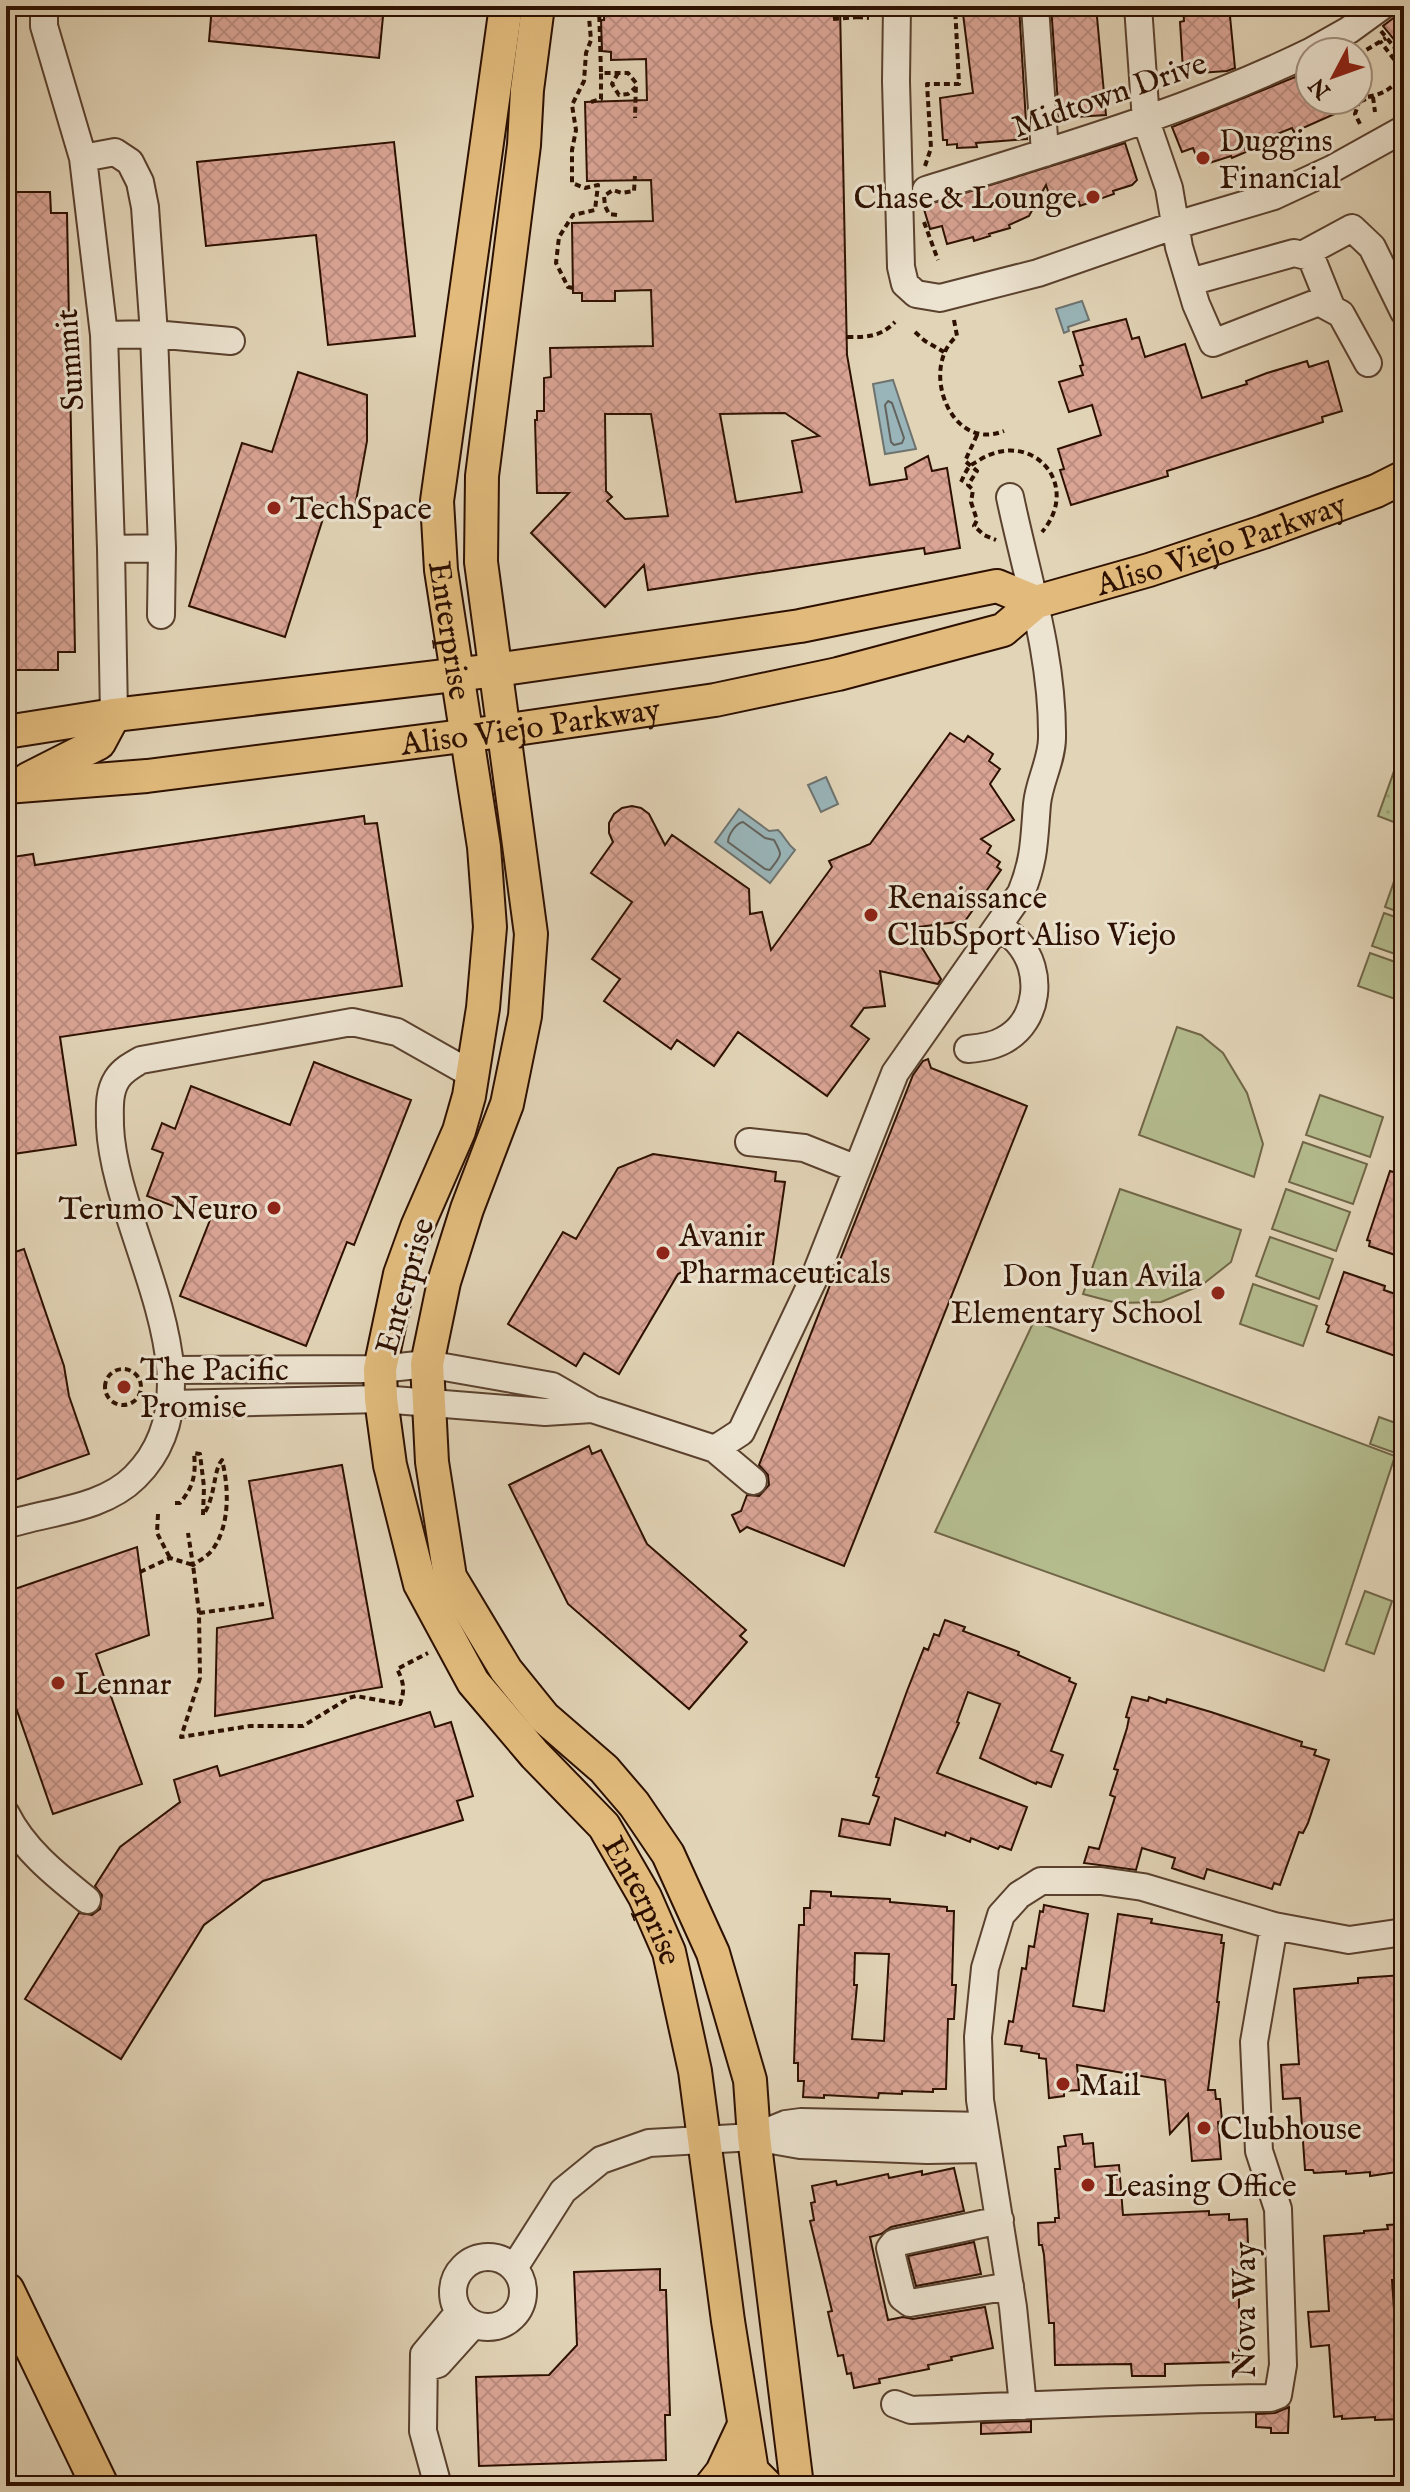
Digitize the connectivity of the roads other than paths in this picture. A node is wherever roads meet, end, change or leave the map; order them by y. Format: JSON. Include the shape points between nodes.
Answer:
{"nodes":[{"id":1,"x":44,"y":6,"type":"edge"},
{"id":2,"x":506,"y":6,"type":"edge"},
{"id":3,"x":538,"y":6,"type":"edge"},
{"id":4,"x":897,"y":6,"type":"edge"},
{"id":5,"x":1035,"y":6,"type":"edge"},
{"id":6,"x":1138,"y":6,"type":"edge"},
{"id":7,"x":1380,"y":16,"type":"edge"},
{"id":8,"x":1338,"y":36,"type":"edge"},
{"id":9,"x":1294,"y":60,"type":"edge"},
{"id":10,"x":1146,"y":121,"type":"junction"},
{"id":11,"x":1404,"y":129,"type":"edge"},
{"id":12,"x":1045,"y":153,"type":"junction"},
{"id":13,"x":83,"y":158,"type":"junction"},
{"id":14,"x":924,"y":183,"type":"road end"},
{"id":15,"x":1176,"y":225,"type":"junction"},
{"id":16,"x":1302,"y":255,"type":"junction"},
{"id":17,"x":1190,"y":282,"type":"junction"},
{"id":18,"x":1332,"y":309,"type":"junction"},
{"id":19,"x":1404,"y":312,"type":"edge"},
{"id":20,"x":154,"y":334,"type":"junction"},
{"id":21,"x":104,"y":335,"type":"junction"},
{"id":22,"x":231,"y":341,"type":"dead end"},
{"id":23,"x":1368,"y":363,"type":"dead end"},
{"id":24,"x":1404,"y":477,"type":"edge"},
{"id":25,"x":1010,"y":497,"type":"dead end"},
{"id":26,"x":162,"y":548,"type":"junction"},
{"id":27,"x":111,"y":549,"type":"junction"},
{"id":28,"x":1036,"y":602,"type":"junction"},
{"id":29,"x":161,"y":615,"type":"dead end"},
{"id":30,"x":496,"y":670,"type":"junction"},
{"id":31,"x":456,"y":675,"type":"junction"},
{"id":32,"x":114,"y":715,"type":"junction"},
{"id":33,"x":502,"y":731,"type":"junction"},
{"id":34,"x":6,"y":732,"type":"edge"},
{"id":35,"x":469,"y":736,"type":"junction"},
{"id":36,"x":10,"y":787,"type":"edge"},
{"id":37,"x":999,"y":926,"type":"junction"},
{"id":38,"x":968,"y":1049,"type":"dead end"},
{"id":39,"x":473,"y":1075,"type":"junction"},
{"id":40,"x":749,"y":1142,"type":"dead end"},
{"id":41,"x":857,"y":1169,"type":"junction"},
{"id":42,"x":427,"y":1364,"type":"junction"},
{"id":43,"x":172,"y":1370,"type":"junction"},
{"id":44,"x":380,"y":1384,"type":"junction"},
{"id":45,"x":429,"y":1402,"type":"junction"},
{"id":46,"x":172,"y":1404,"type":"junction"},
{"id":47,"x":592,"y":1409,"type":"junction"},
{"id":48,"x":715,"y":1449,"type":"junction"},
{"id":49,"x":753,"y":1481,"type":"dead end"},
{"id":50,"x":6,"y":1525,"type":"edge"},
{"id":51,"x":6,"y":1814,"type":"edge"},
{"id":52,"x":87,"y":1900,"type":"dead end"},
{"id":53,"x":1274,"y":1926,"type":"junction"},
{"id":54,"x":1404,"y":1932,"type":"edge"},
{"id":55,"x":754,"y":2137,"type":"junction"},
{"id":56,"x":984,"y":2137,"type":"junction"},
{"id":57,"x":705,"y":2139,"type":"junction"},
{"id":58,"x":1000,"y":2220,"type":"junction"},
{"id":59,"x":514,"y":2268,"type":"junction"},
{"id":60,"x":1010,"y":2286,"type":"junction"},
{"id":61,"x":6,"y":2291,"type":"edge"},
{"id":62,"x":466,"y":2318,"type":"junction"},
{"id":63,"x":895,"y":2404,"type":"dead end"},
{"id":64,"x":1023,"y":2406,"type":"junction"},
{"id":65,"x":744,"y":2425,"type":"junction"},
{"id":66,"x":100,"y":2486,"type":"edge"},
{"id":67,"x":438,"y":2486,"type":"edge"},
{"id":68,"x":711,"y":2486,"type":"edge"},
{"id":69,"x":767,"y":2486,"type":"edge"},
{"id":70,"x":797,"y":2486,"type":"edge"}],
"edges":[{"from":1,"to":13,"type":"street","name":"Summit","via":[[44,26]]},
{"from":2,"to":31,"type":"main road","name":"Enterprise","via":[[437,501]]},
{"from":3,"to":30,"type":"main road","name":"Enterprise","via":[[482,476],[481,562]]},
{"from":4,"to":15,"type":"street","via":[[901,267],[905,284],[916,294],[961,294]]},
{"from":5,"to":12,"type":"street"},
{"from":6,"to":10,"type":"street"},
{"from":7,"to":8,"type":"street","name":"Midtown Drive"},
{"from":9,"to":10,"type":"street","name":"Midtown Drive"},
{"from":10,"to":12,"type":"street","name":"Midtown Drive"},
{"from":10,"to":15,"type":"street"},
{"from":11,"to":15,"type":"street","via":[[1274,196]]},
{"from":12,"to":14,"type":"street","name":"Midtown Drive"},
{"from":13,"to":20,"type":"street","via":[[115,152],[130,162],[140,182]]},
{"from":13,"to":21,"type":"street","name":"Summit"},
{"from":15,"to":17,"type":"street"},
{"from":16,"to":17,"type":"street"},
{"from":16,"to":18,"type":"street","via":[[1311,257]]},
{"from":16,"to":19,"type":"street","via":[[1352,228],[1372,247]]},
{"from":17,"to":18,"type":"street","via":[[1213,343],[1319,302]]},
{"from":18,"to":23,"type":"street","via":[[1341,314]]},
{"from":20,"to":21,"type":"street"},
{"from":20,"to":22,"type":"street"},
{"from":20,"to":26,"type":"street"},
{"from":21,"to":27,"type":"street","name":"Summit"},
{"from":24,"to":28,"type":"main road","name":"Aliso Viejo Parkway","via":[[1263,532]]},
{"from":25,"to":28,"type":"street"},
{"from":26,"to":27,"type":"street"},
{"from":26,"to":29,"type":"street"},
{"from":27,"to":32,"type":"street","name":"Summit"},
{"from":28,"to":30,"type":"main road","name":"Aliso Viejo Parkway","via":[[997,586],[800,626]]},
{"from":28,"to":33,"type":"main road","name":"Aliso Viejo Parkway","via":[[1003,630],[838,674],[715,700]]},
{"from":28,"to":37,"type":"street","via":[[1048,665],[1053,742],[1037,801],[1032,867]]},
{"from":30,"to":31,"type":"main road","name":"Aliso Viejo Parkway"},
{"from":30,"to":33,"type":"main road","name":"Enterprise"},
{"from":31,"to":32,"type":"main road","name":"Aliso Viejo Parkway"},
{"from":31,"to":35,"type":"main road","name":"Enterprise"},
{"from":32,"to":34,"type":"main road","name":"Aliso Viejo Parkway"},
{"from":32,"to":36,"type":"main road","via":[[99,743]]},
{"from":33,"to":35,"type":"main road","name":"Aliso Viejo Parkway"},
{"from":33,"to":42,"type":"main road","name":"Enterprise","via":[[531,934],[525,1016],[507,1104],[444,1282]]},
{"from":35,"to":36,"type":"main road","name":"Aliso Viejo Parkway","via":[[147,776]]},
{"from":35,"to":39,"type":"main road","name":"Enterprise","via":[[490,927]]},
{"from":37,"to":38,"type":"street","via":[[1026,953],[1036,985],[1033,1005],[1025,1022],[1003,1042]]},
{"from":37,"to":41,"type":"street","via":[[895,1073]]},
{"from":39,"to":43,"type":"street","via":[[397,1032],[352,1022],[141,1060],[125,1069],[109,1105],[111,1148]]},
{"from":39,"to":44,"type":"main road","name":"Enterprise","via":[[459,1131],[400,1274]]},
{"from":40,"to":41,"type":"street","via":[[804,1148]]},
{"from":41,"to":48,"type":"street","via":[[815,1276],[741,1432]]},
{"from":42,"to":44,"type":"street"},
{"from":42,"to":45,"type":"main road","name":"Enterprise"},
{"from":42,"to":47,"type":"street","via":[[552,1386]]},
{"from":43,"to":44,"type":"street"},
{"from":43,"to":46,"type":"street"},
{"from":44,"to":45,"type":"street"},
{"from":44,"to":46,"type":"street"},
{"from":44,"to":57,"type":"main road","name":"Enterprise","via":[[390,1465],[420,1584],[473,1682],[604,1826],[645,1897],[669,1952]]},
{"from":45,"to":47,"type":"street","via":[[545,1412]]},
{"from":45,"to":55,"type":"main road","name":"Enterprise","via":[[432,1462],[450,1577],[506,1670],[544,1717],[604,1769],[668,1854],[713,1953],[750,2080]]},
{"from":46,"to":50,"type":"street","via":[[161,1443],[135,1478],[104,1499]]},
{"from":47,"to":48,"type":"street"},
{"from":48,"to":49,"type":"street"},
{"from":51,"to":52,"type":"street","via":[[42,1862]]},
{"from":53,"to":54,"type":"street","via":[[1349,1940]]},
{"from":53,"to":56,"type":"street","via":[[1143,1887],[1101,1881],[1041,1881],[1019,1895],[1001,1915],[985,1968],[978,2037]]},
{"from":53,"to":64,"type":"street","name":"Nova Way","via":[[1254,2042],[1259,2151],[1278,2209],[1283,2365],[1278,2395]]},
{"from":55,"to":56,"type":"street","via":[[801,2122]]},
{"from":55,"to":57,"type":"street"},
{"from":55,"to":70,"type":"main road","name":"Enterprise"},
{"from":56,"to":58,"type":"street"},
{"from":57,"to":59,"type":"street","via":[[649,2143],[601,2160],[563,2191]]},
{"from":57,"to":65,"type":"main road","name":"Enterprise"},
{"from":58,"to":60,"type":"street"},
{"from":58,"to":60,"type":"street","via":[[890,2248],[902,2297],[910,2303]]},
{"from":59,"to":62,"type":"street","via":[[523,2285],[516,2314],[490,2327]]},
{"from":59,"to":62,"type":"street","via":[[488,2256],[470,2262],[453,2287]]},
{"from":60,"to":64,"type":"street"},
{"from":61,"to":66,"type":"highway"},
{"from":62,"to":67,"type":"street","via":[[438,2364],[425,2368],[423,2431]]},
{"from":63,"to":64,"type":"street","name":"Nova Way","via":[[911,2410]]},
{"from":65,"to":68,"type":"main road"},
{"from":65,"to":69,"type":"main road","name":"Enterprise","via":[[752,2471]]}]}
